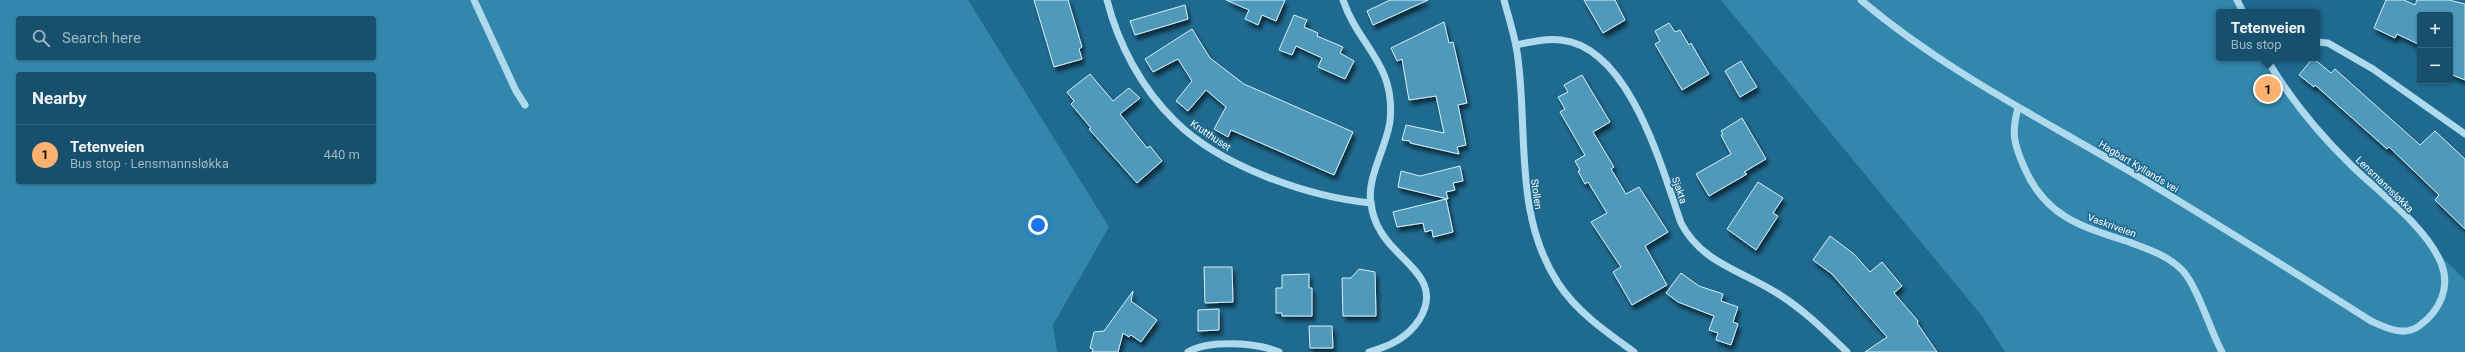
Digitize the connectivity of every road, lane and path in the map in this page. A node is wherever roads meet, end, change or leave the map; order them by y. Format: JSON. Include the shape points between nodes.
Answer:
{"nodes":[{"id":1,"x":474,"y":0,"type":"edge"},
{"id":2,"x":1107,"y":0,"type":"edge"},
{"id":3,"x":1343,"y":0,"type":"edge"},
{"id":4,"x":1504,"y":0,"type":"edge"},
{"id":5,"x":1861,"y":0,"type":"edge"},
{"id":6,"x":2237,"y":0,"type":"edge"},
{"id":7,"x":2242,"y":9,"type":"edge"},
{"id":8,"x":2320,"y":42,"type":"edge"},
{"id":9,"x":1516,"y":45,"type":"junction"},
{"id":10,"x":2268,"y":61,"type":"edge"},
{"id":11,"x":525,"y":105,"type":"dead end"},
{"id":12,"x":2018,"y":108,"type":"junction"},
{"id":13,"x":2465,"y":134,"type":"edge"},
{"id":14,"x":1371,"y":203,"type":"junction"},
{"id":15,"x":2415,"y":329,"type":"joint"},
{"id":16,"x":1188,"y":352,"type":"edge"},
{"id":17,"x":1280,"y":352,"type":"edge"},
{"id":18,"x":1370,"y":352,"type":"edge"},
{"id":19,"x":1634,"y":352,"type":"edge"},
{"id":20,"x":1847,"y":352,"type":"edge"},
{"id":21,"x":2222,"y":352,"type":"edge"}],
"edges":[{"from":1,"to":11,"type":"street"},
{"from":2,"to":14,"type":"street","name":"Krutthuset","via":[[1118,34],[1142,79],[1158,102],[1191,135],[1229,159],[1291,186],[1348,201]]},
{"from":3,"to":14,"type":"street","via":[[1357,28],[1381,65],[1389,84],[1390,121],[1372,184]]},
{"from":4,"to":9,"type":"street","name":"Stollen"},
{"from":5,"to":12,"type":"street","name":"Hagbart Kyllands vei","via":[[1888,23]]},
{"from":6,"to":7,"type":"street"},
{"from":8,"to":13,"type":"street","via":[[2328,43],[2373,69]]},
{"from":9,"to":19,"type":"street","name":"Stollen","via":[[1525,182],[1528,209],[1537,239],[1559,283],[1575,304]]},
{"from":9,"to":20,"type":"street","name":"Sjakta","via":[[1544,39],[1562,40],[1581,45],[1607,64],[1640,111],[1689,239],[1711,258],[1749,276],[1802,310]]},
{"from":10,"to":15,"type":"street","name":"Lensmannsløkka","via":[[2284,88],[2320,134],[2419,231],[2436,252],[2445,287],[2435,311]]},
{"from":12,"to":15,"type":"street","name":"Hagbart Kyllands vei","via":[[2150,184],[2371,321],[2400,332]]},
{"from":12,"to":21,"type":"street","name":"Vaskriveien","via":[[2012,126],[2018,155],[2045,202],[2062,216],[2093,230],[2153,250],[2182,269]]},
{"from":14,"to":18,"type":"street","via":[[1381,232],[1420,277],[1427,295],[1423,313],[1405,336],[1386,347]]},
{"from":16,"to":17,"type":"street","via":[[1209,345],[1238,345],[1258,346]]}]}
